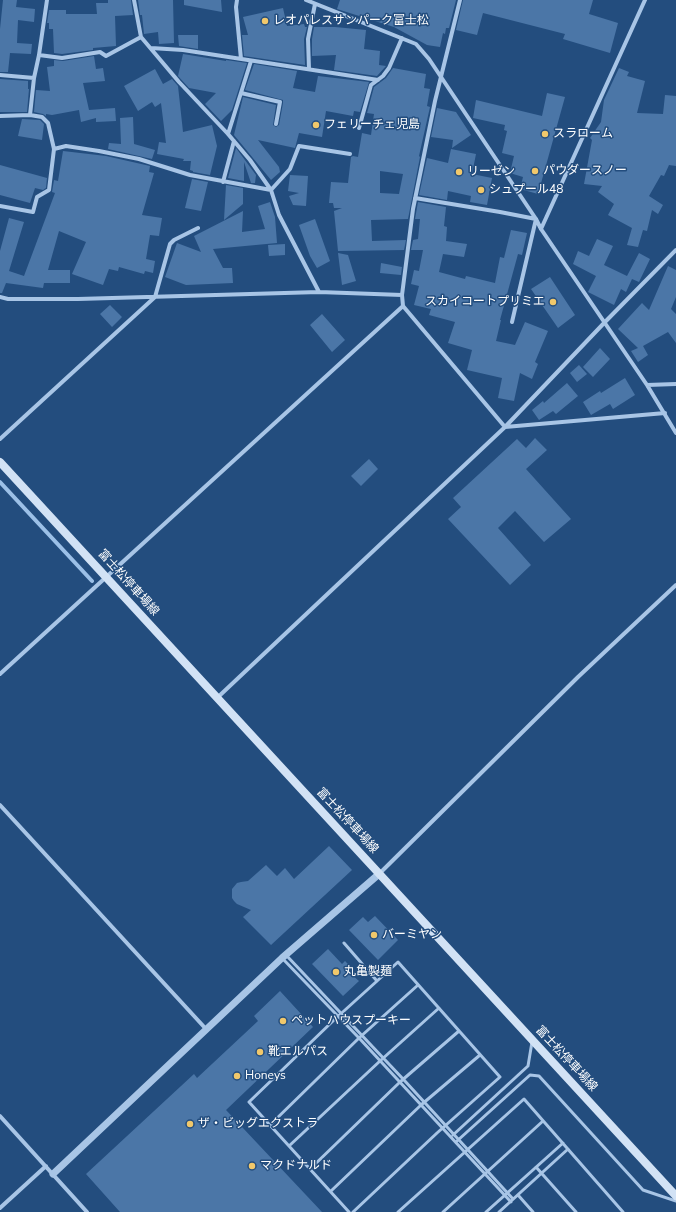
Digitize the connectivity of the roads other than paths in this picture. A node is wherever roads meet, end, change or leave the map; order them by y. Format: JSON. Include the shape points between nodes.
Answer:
{"nodes":[{"id":1,"x":47,"y":0,"type":"edge"},
{"id":2,"x":134,"y":0,"type":"edge"},
{"id":3,"x":237,"y":0,"type":"edge"},
{"id":4,"x":306,"y":0,"type":"edge"},
{"id":5,"x":460,"y":0,"type":"edge"},
{"id":6,"x":645,"y":0,"type":"edge"},
{"id":7,"x":315,"y":4,"type":"junction"},
{"id":8,"x":141,"y":36,"type":"junction"},
{"id":9,"x":402,"y":38,"type":"junction"},
{"id":10,"x":151,"y":48,"type":"junction"},
{"id":11,"x":39,"y":55,"type":"junction"},
{"id":12,"x":241,"y":59,"type":"junction"},
{"id":13,"x":251,"y":61,"type":"junction"},
{"id":14,"x":309,"y":69,"type":"junction"},
{"id":15,"x":0,"y":75,"type":"edge"},
{"id":16,"x":34,"y":78,"type":"junction"},
{"id":17,"x":441,"y":78,"type":"junction"},
{"id":18,"x":378,"y":80,"type":"junction"},
{"id":19,"x":241,"y":93,"type":"junction"},
{"id":20,"x":30,"y":115,"type":"junction"},
{"id":21,"x":0,"y":116,"type":"edge"},
{"id":22,"x":276,"y":124,"type":"dead end"},
{"id":23,"x":359,"y":128,"type":"dead end"},
{"id":24,"x":228,"y":134,"type":"junction"},
{"id":25,"x":234,"y":141,"type":"junction"},
{"id":26,"x":54,"y":149,"type":"junction"},
{"id":27,"x":350,"y":154,"type":"dead end"},
{"id":28,"x":223,"y":182,"type":"junction"},
{"id":29,"x":270,"y":190,"type":"junction"},
{"id":30,"x":415,"y":198,"type":"junction"},
{"id":31,"x":0,"y":206,"type":"edge"},
{"id":32,"x":536,"y":219,"type":"junction"},
{"id":33,"x":198,"y":228,"type":"dead end"},
{"id":34,"x":541,"y":229,"type":"junction"},
{"id":35,"x":675,"y":253,"type":"edge"},
{"id":36,"x":319,"y":292,"type":"junction"},
{"id":37,"x":402,"y":295,"type":"junction"},
{"id":38,"x":0,"y":297,"type":"edge"},
{"id":39,"x":155,"y":297,"type":"junction"},
{"id":40,"x":403,"y":306,"type":"junction"},
{"id":41,"x":512,"y":322,"type":"dead end"},
{"id":42,"x":605,"y":322,"type":"junction"},
{"id":43,"x":676,"y":384,"type":"edge"},
{"id":44,"x":647,"y":385,"type":"junction"},
{"id":45,"x":665,"y":413,"type":"junction"},
{"id":46,"x":505,"y":427,"type":"junction"},
{"id":47,"x":676,"y":433,"type":"edge"},
{"id":48,"x":0,"y":439,"type":"edge"},
{"id":49,"x":0,"y":462,"type":"edge"},
{"id":50,"x":106,"y":577,"type":"junction"},
{"id":51,"x":676,"y":585,"type":"edge"},
{"id":52,"x":0,"y":674,"type":"edge"},
{"id":53,"x":217,"y":698,"type":"junction"},
{"id":54,"x":0,"y":805,"type":"edge"},
{"id":55,"x":379,"y":874,"type":"junction"},
{"id":56,"x":344,"y":943,"type":"dead end"},
{"id":57,"x":284,"y":956,"type":"junction"},
{"id":58,"x":377,"y":981,"type":"junction"},
{"id":59,"x":418,"y":985,"type":"junction"},
{"id":60,"x":439,"y":1008,"type":"junction"},
{"id":61,"x":342,"y":1014,"type":"junction"},
{"id":62,"x":338,"y":1016,"type":"junction"},
{"id":63,"x":206,"y":1029,"type":"junction"},
{"id":64,"x":459,"y":1031,"type":"junction"},
{"id":65,"x":363,"y":1035,"type":"junction"},
{"id":66,"x":359,"y":1038,"type":"junction"},
{"id":67,"x":532,"y":1040,"type":"junction"},
{"id":68,"x":480,"y":1054,"type":"junction"},
{"id":69,"x":384,"y":1058,"type":"junction"},
{"id":70,"x":380,"y":1061,"type":"junction"},
{"id":71,"x":404,"y":1080,"type":"junction"},
{"id":72,"x":400,"y":1082,"type":"junction"},
{"id":73,"x":423,"y":1104,"type":"junction"},
{"id":74,"x":0,"y":1116,"type":"edge"},
{"id":75,"x":543,"y":1121,"type":"junction"},
{"id":76,"x":270,"y":1125,"type":"junction"},
{"id":77,"x":446,"y":1126,"type":"junction"},
{"id":78,"x":442,"y":1128,"type":"junction"},
{"id":79,"x":452,"y":1136,"type":"junction"},
{"id":80,"x":457,"y":1141,"type":"junction"},
{"id":81,"x":563,"y":1143,"type":"junction"},
{"id":82,"x":289,"y":1146,"type":"junction"},
{"id":83,"x":568,"y":1149,"type":"junction"},
{"id":84,"x":466,"y":1151,"type":"junction"},
{"id":85,"x":46,"y":1166,"type":"junction"},
{"id":86,"x":536,"y":1167,"type":"junction"},
{"id":87,"x":310,"y":1169,"type":"junction"},
{"id":88,"x":486,"y":1173,"type":"junction"},
{"id":89,"x":53,"y":1174,"type":"junction"},
{"id":90,"x":541,"y":1174,"type":"junction"},
{"id":91,"x":331,"y":1191,"type":"junction"},
{"id":92,"x":506,"y":1194,"type":"junction"},
{"id":93,"x":518,"y":1195,"type":"junction"},
{"id":94,"x":676,"y":1196,"type":"edge"},
{"id":95,"x":512,"y":1201,"type":"junction"},
{"id":96,"x":676,"y":1201,"type":"edge"},
{"id":97,"x":0,"y":1208,"type":"edge"},
{"id":98,"x":488,"y":1211,"type":"edge"},
{"id":99,"x":87,"y":1212,"type":"edge"},
{"id":100,"x":350,"y":1212,"type":"edge"},
{"id":101,"x":353,"y":1212,"type":"edge"},
{"id":102,"x":398,"y":1212,"type":"edge"},
{"id":103,"x":443,"y":1212,"type":"edge"},
{"id":104,"x":499,"y":1212,"type":"edge"},
{"id":105,"x":533,"y":1212,"type":"edge"},
{"id":106,"x":576,"y":1212,"type":"edge"},
{"id":107,"x":622,"y":1212,"type":"edge"}],
"edges":[{"from":1,"to":11,"type":"street"},
{"from":2,"to":8,"type":"street"},
{"from":3,"to":12,"type":"street"},
{"from":4,"to":7,"type":"street"},
{"from":5,"to":17,"type":"street"},
{"from":6,"to":34,"type":"street"},
{"from":7,"to":9,"type":"street"},
{"from":7,"to":14,"type":"street","via":[[308,39]]},
{"from":8,"to":10,"type":"street"},
{"from":8,"to":11,"type":"street","via":[[106,56],[100,52],[62,58]]},
{"from":9,"to":17,"type":"street","via":[[416,44]]},
{"from":9,"to":18,"type":"street","via":[[389,68]]},
{"from":10,"to":12,"type":"street"},
{"from":10,"to":24,"type":"street"},
{"from":11,"to":16,"type":"street"},
{"from":12,"to":13,"type":"street"},
{"from":13,"to":14,"type":"street"},
{"from":13,"to":19,"type":"street"},
{"from":14,"to":18,"type":"street"},
{"from":15,"to":16,"type":"street"},
{"from":16,"to":20,"type":"street"},
{"from":17,"to":30,"type":"street"},
{"from":17,"to":32,"type":"street"},
{"from":18,"to":23,"type":"street","via":[[371,85]]},
{"from":19,"to":22,"type":"street","via":[[280,102]]},
{"from":19,"to":24,"type":"street"},
{"from":20,"to":21,"type":"street"},
{"from":20,"to":26,"type":"street","via":[[42,117],[48,123]]},
{"from":24,"to":25,"type":"street"},
{"from":25,"to":28,"type":"street"},
{"from":25,"to":29,"type":"street"},
{"from":26,"to":28,"type":"street","via":[[66,146],[99,151]]},
{"from":26,"to":31,"type":"street","via":[[49,190],[37,197],[33,212]]},
{"from":27,"to":29,"type":"street","via":[[298,146],[290,170]]},
{"from":28,"to":29,"type":"street"},
{"from":29,"to":36,"type":"street","via":[[279,215]]},
{"from":30,"to":32,"type":"street"},
{"from":30,"to":37,"type":"street"},
{"from":32,"to":34,"type":"street"},
{"from":32,"to":41,"type":"street"},
{"from":33,"to":39,"type":"street","via":[[170,244]]},
{"from":34,"to":42,"type":"street"},
{"from":35,"to":42,"type":"street"},
{"from":36,"to":37,"type":"street"},
{"from":36,"to":39,"type":"street"},
{"from":37,"to":40,"type":"street"},
{"from":38,"to":39,"type":"street"},
{"from":39,"to":48,"type":"street"},
{"from":40,"to":46,"type":"street"},
{"from":40,"to":50,"type":"street"},
{"from":42,"to":44,"type":"street"},
{"from":42,"to":46,"type":"street"},
{"from":43,"to":44,"type":"street"},
{"from":44,"to":45,"type":"street"},
{"from":45,"to":46,"type":"street"},
{"from":45,"to":47,"type":"street"},
{"from":46,"to":53,"type":"street"},
{"from":49,"to":50,"type":"main road","name":"富士松停車場線"},
{"from":50,"to":52,"type":"street"},
{"from":50,"to":53,"type":"main road","name":"富士松停車場線"},
{"from":51,"to":55,"type":"street","via":[[578,677]]},
{"from":53,"to":55,"type":"main road","name":"富士松停車場線"},
{"from":54,"to":63,"type":"street"},
{"from":55,"to":57,"type":"street"},
{"from":55,"to":67,"type":"main road","name":"富士松停車場線"},
{"from":56,"to":58,"type":"lane"},
{"from":57,"to":61,"type":"lane"},
{"from":57,"to":62,"type":"lane"},
{"from":57,"to":63,"type":"street"},
{"from":58,"to":59,"type":"lane","via":[[398,962]]},
{"from":58,"to":61,"type":"lane"},
{"from":59,"to":60,"type":"lane"},
{"from":59,"to":65,"type":"lane"},
{"from":60,"to":64,"type":"lane"},
{"from":60,"to":69,"type":"lane"},
{"from":61,"to":62,"type":"lane"},
{"from":61,"to":65,"type":"lane"},
{"from":62,"to":66,"type":"lane"},
{"from":62,"to":76,"type":"lane","via":[[249,1102]]},
{"from":63,"to":89,"type":"street"},
{"from":64,"to":68,"type":"lane"},
{"from":64,"to":71,"type":"lane"},
{"from":65,"to":66,"type":"lane"},
{"from":65,"to":69,"type":"lane"},
{"from":66,"to":70,"type":"lane"},
{"from":66,"to":76,"type":"lane"},
{"from":67,"to":79,"type":"lane","via":[[528,1066]]},
{"from":67,"to":94,"type":"main road","name":"富士松停車場線"},
{"from":68,"to":73,"type":"lane"},
{"from":68,"to":77,"type":"lane","via":[[500,1077]]},
{"from":69,"to":70,"type":"lane"},
{"from":69,"to":71,"type":"lane"},
{"from":70,"to":72,"type":"lane"},
{"from":70,"to":82,"type":"lane"},
{"from":71,"to":72,"type":"lane"},
{"from":71,"to":73,"type":"lane"},
{"from":72,"to":73,"type":"lane"},
{"from":72,"to":87,"type":"lane"},
{"from":73,"to":77,"type":"lane"},
{"from":73,"to":78,"type":"lane"},
{"from":73,"to":91,"type":"lane"},
{"from":74,"to":85,"type":"street"},
{"from":75,"to":81,"type":"lane"},
{"from":75,"to":84,"type":"lane","via":[[524,1099]]},
{"from":75,"to":88,"type":"lane"},
{"from":76,"to":82,"type":"lane"},
{"from":77,"to":78,"type":"lane"},
{"from":77,"to":79,"type":"lane"},
{"from":78,"to":79,"type":"lane"},
{"from":78,"to":101,"type":"lane"},
{"from":79,"to":80,"type":"lane"},
{"from":80,"to":84,"type":"lane"},
{"from":80,"to":96,"type":"lane","via":[[530,1075],[539,1076],[643,1190]]},
{"from":81,"to":83,"type":"lane"},
{"from":81,"to":86,"type":"lane"},
{"from":82,"to":87,"type":"lane"},
{"from":83,"to":90,"type":"lane"},
{"from":83,"to":107,"type":"lane"},
{"from":84,"to":88,"type":"lane"},
{"from":84,"to":102,"type":"lane"},
{"from":85,"to":89,"type":"street"},
{"from":85,"to":97,"type":"street"},
{"from":86,"to":90,"type":"lane"},
{"from":86,"to":92,"type":"lane"},
{"from":87,"to":91,"type":"lane"},
{"from":88,"to":92,"type":"lane"},
{"from":88,"to":103,"type":"lane"},
{"from":89,"to":99,"type":"street"},
{"from":90,"to":93,"type":"lane"},
{"from":90,"to":106,"type":"lane"},
{"from":91,"to":100,"type":"lane"},
{"from":92,"to":95,"type":"lane"},
{"from":92,"to":98,"type":"lane"},
{"from":93,"to":95,"type":"lane"},
{"from":93,"to":105,"type":"lane"},
{"from":95,"to":104,"type":"lane"}]}
